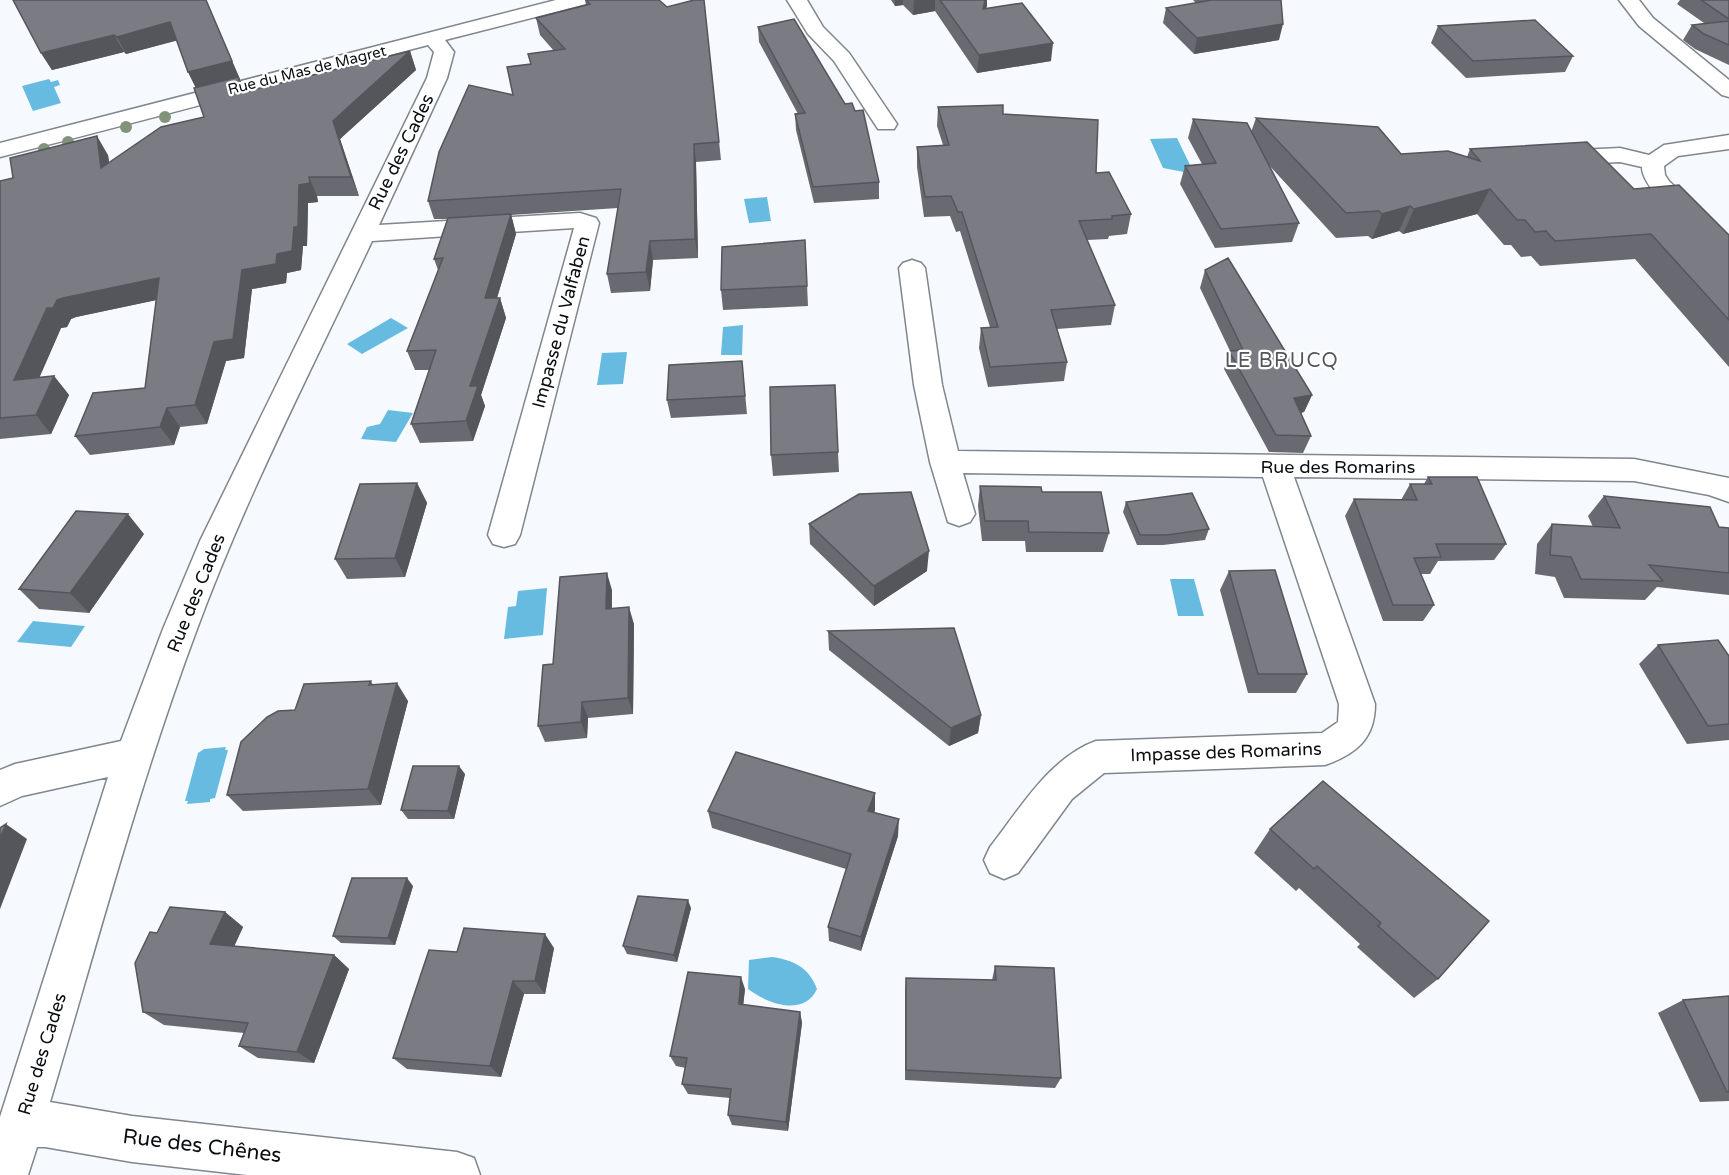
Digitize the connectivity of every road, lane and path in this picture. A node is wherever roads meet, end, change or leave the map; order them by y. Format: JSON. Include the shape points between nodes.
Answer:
{"nodes":[{"id":1,"x":579,"y":0,"type":"edge"},
{"id":2,"x":797,"y":0,"type":"edge"},
{"id":3,"x":1629,"y":0,"type":"edge"},
{"id":4,"x":504,"y":9,"type":"edge"},
{"id":5,"x":433,"y":38,"type":"junction"},
{"id":6,"x":1729,"y":91,"type":"edge"},
{"id":7,"x":886,"y":124,"type":"dead end"},
{"id":8,"x":1729,"y":142,"type":"edge"},
{"id":9,"x":0,"y":150,"type":"edge"},
{"id":10,"x":1539,"y":159,"type":"edge"},
{"id":11,"x":1653,"y":164,"type":"junction"},
{"id":12,"x":361,"y":234,"type":"junction"},
{"id":13,"x":1729,"y":254,"type":"edge"},
{"id":14,"x":912,"y":268,"type":"dead end"},
{"id":15,"x":945,"y":462,"type":"junction"},
{"id":16,"x":1275,"y":466,"type":"junction"},
{"id":17,"x":1729,"y":491,"type":"edge"},
{"id":18,"x":959,"y":514,"type":"dead end"},
{"id":19,"x":504,"y":535,"type":"dead end"},
{"id":20,"x":134,"y":755,"type":"junction"},
{"id":21,"x":0,"y":789,"type":"edge"},
{"id":22,"x":1004,"y":860,"type":"dead end"},
{"id":23,"x":20,"y":1124,"type":"junction"},
{"id":24,"x":5,"y":1175,"type":"edge"},
{"id":25,"x":457,"y":1175,"type":"edge"}],
"edges":[{"from":1,"to":4,"type":"street","name":"Rue du Mas de Magret"},
{"from":2,"to":7,"type":"street","via":[[815,30],[842,57]]},
{"from":3,"to":6,"type":"street","via":[[1646,22]]},
{"from":4,"to":5,"type":"street","name":"Rue du Mas de Magret"},
{"from":5,"to":9,"type":"street","name":"Rue du Mas de Magret"},
{"from":5,"to":12,"type":"street","name":"Rue des Cades","via":[[444,52],[437,78]]},
{"from":8,"to":11,"type":"street","via":[[1672,150]]},
{"from":10,"to":11,"type":"street","via":[[1620,155]]},
{"from":11,"to":13,"type":"street","via":[[1653,175],[1662,186]]},
{"from":12,"to":19,"type":"street","name":"Impasse du Valfaben","via":[[580,220],[587,223]]},
{"from":12,"to":20,"type":"street","name":"Rue des Cades","via":[[216,541]]},
{"from":14,"to":15,"type":"street","via":[[928,385]]},
{"from":15,"to":16,"type":"street","name":"Rue des Romarins"},
{"from":15,"to":18,"type":"street"},
{"from":16,"to":17,"type":"street","name":"Rue des Romarins","via":[[1634,470]]},
{"from":16,"to":22,"type":"street","name":"Impasse des Romarins","via":[[1357,704],[1358,722],[1347,740],[1325,749],[1096,756],[1059,787]]},
{"from":20,"to":21,"type":"street","via":[[15,781]]},
{"from":20,"to":23,"type":"street","name":"Rue des Cades"},
{"from":23,"to":24,"type":"street","name":"Rue des Cades"},
{"from":23,"to":25,"type":"street","name":"Rue des Chênes"}]}
